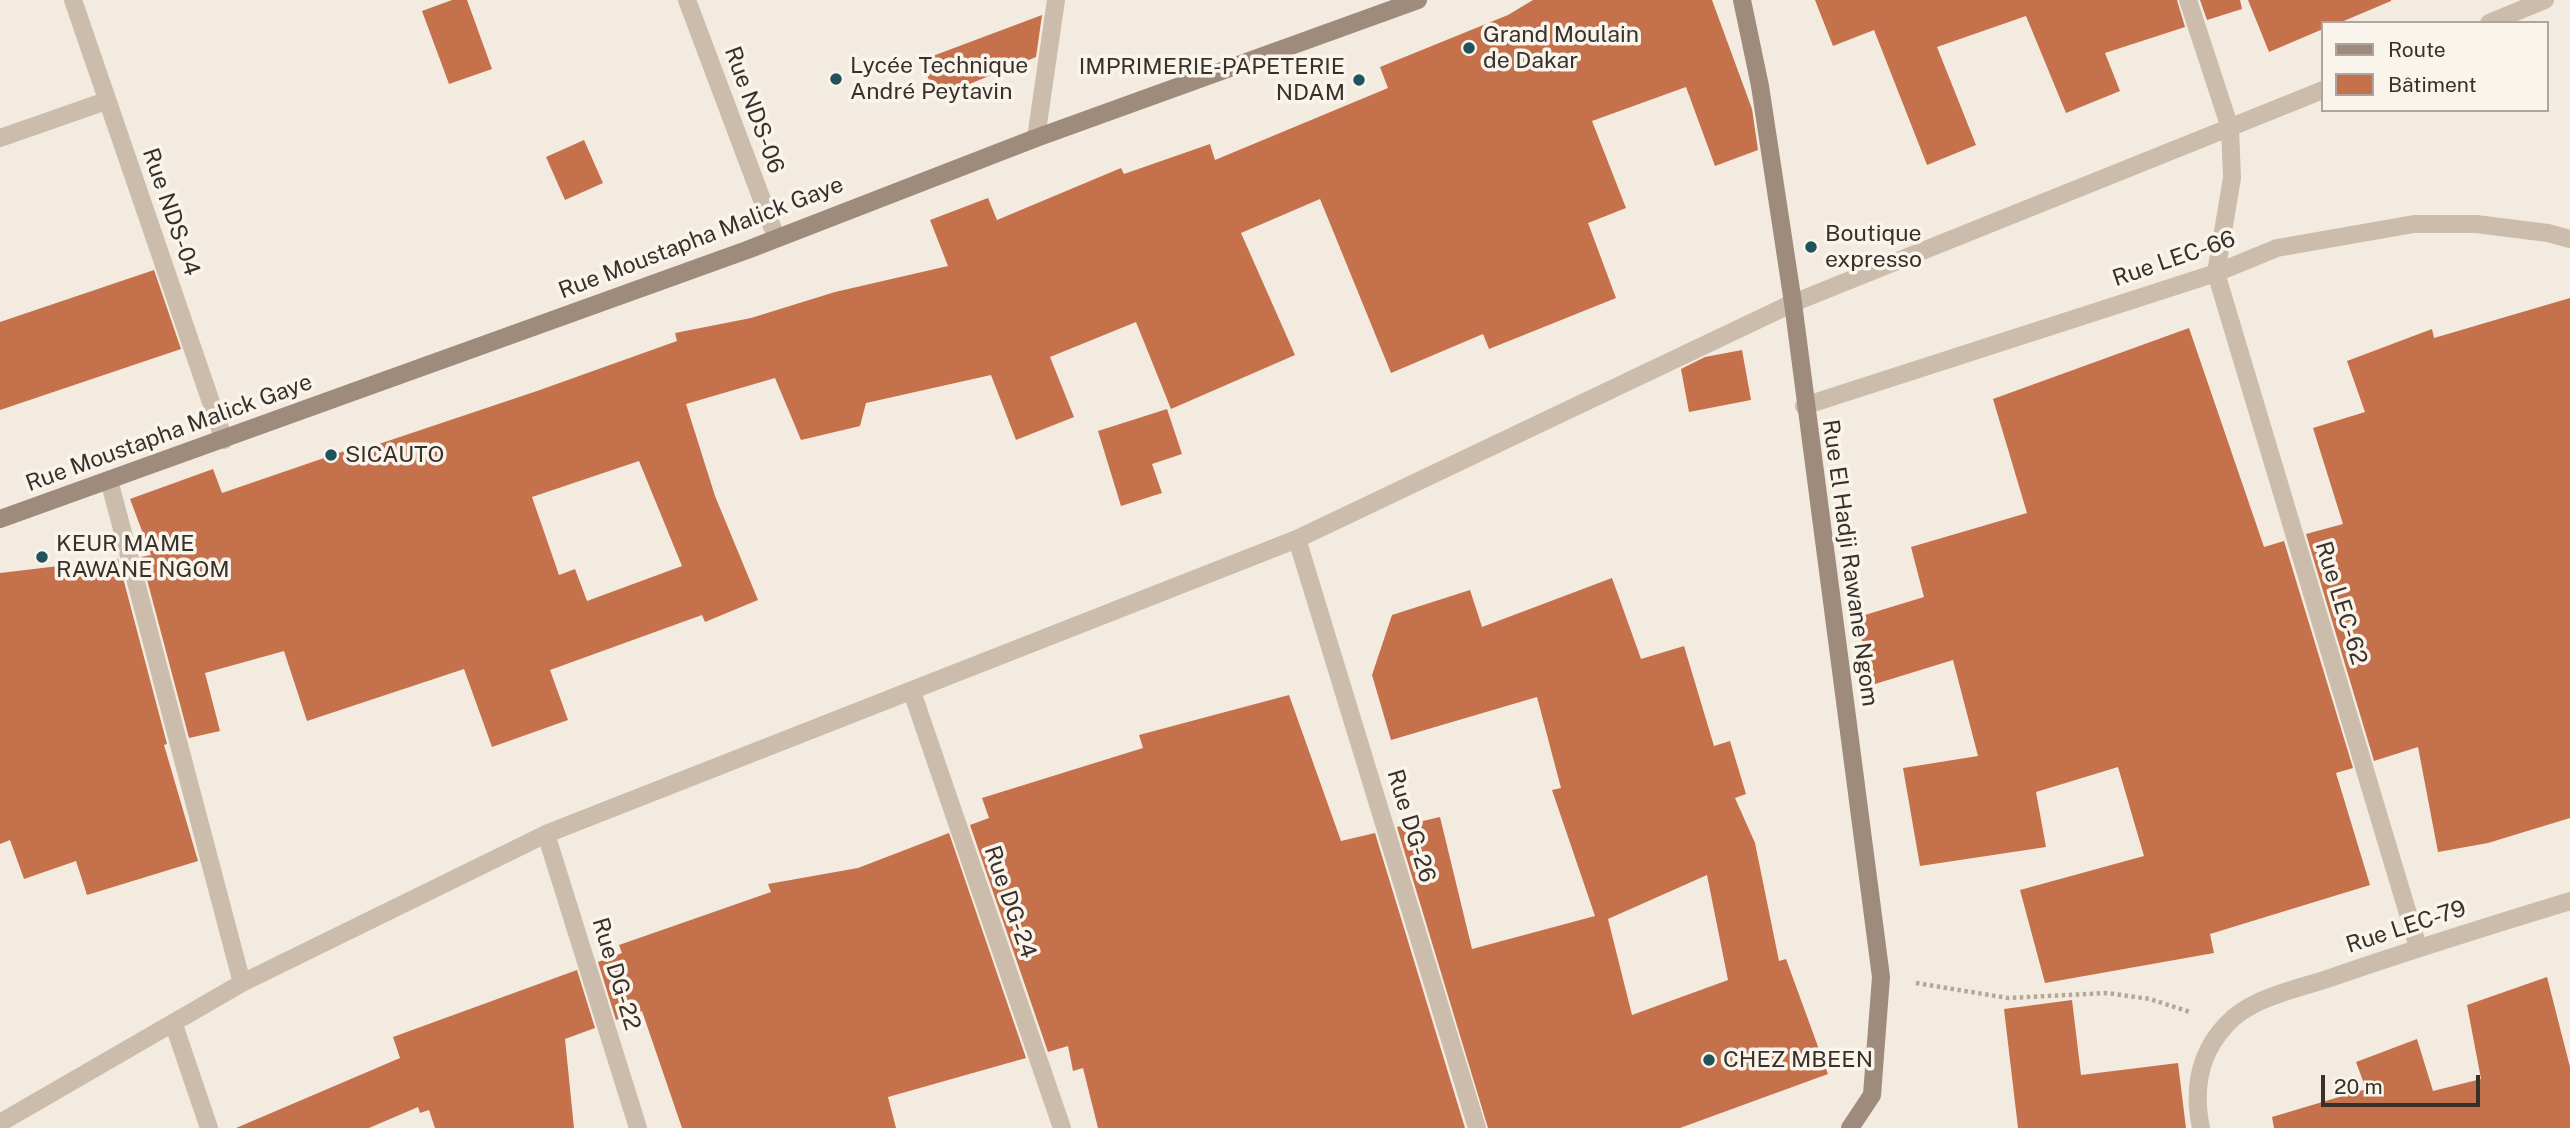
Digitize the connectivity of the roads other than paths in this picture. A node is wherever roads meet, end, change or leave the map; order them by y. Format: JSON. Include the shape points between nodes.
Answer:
{"nodes":[{"id":1,"x":73,"y":0,"type":"edge"},
{"id":2,"x":687,"y":0,"type":"edge"},
{"id":3,"x":1056,"y":0,"type":"edge"},
{"id":4,"x":1418,"y":0,"type":"edge"},
{"id":5,"x":1742,"y":0,"type":"edge"},
{"id":6,"x":2188,"y":0,"type":"edge"},
{"id":7,"x":2545,"y":0,"type":"edge"},
{"id":8,"x":2494,"y":21,"type":"edge"},
{"id":9,"x":2322,"y":90,"type":"edge"},
{"id":10,"x":106,"y":101,"type":"junction"},
{"id":11,"x":2230,"y":128,"type":"junction"},
{"id":12,"x":0,"y":138,"type":"edge"},
{"id":13,"x":1036,"y":138,"type":"junction"},
{"id":14,"x":776,"y":237,"type":"junction"},
{"id":15,"x":2570,"y":239,"type":"edge"},
{"id":16,"x":2216,"y":273,"type":"junction"},
{"id":17,"x":1793,"y":303,"type":"junction"},
{"id":18,"x":1804,"y":406,"type":"junction"},
{"id":19,"x":224,"y":440,"type":"junction"},
{"id":20,"x":109,"y":480,"type":"junction"},
{"id":21,"x":0,"y":519,"type":"edge"},
{"id":22,"x":1297,"y":539,"type":"junction"},
{"id":23,"x":912,"y":692,"type":"junction"},
{"id":24,"x":546,"y":834,"type":"junction"},
{"id":25,"x":2570,"y":901,"type":"edge"},
{"id":26,"x":2418,"y":947,"type":"junction"},
{"id":27,"x":242,"y":983,"type":"junction"},
{"id":28,"x":174,"y":1025,"type":"junction"},
{"id":29,"x":0,"y":1123,"type":"edge"},
{"id":30,"x":209,"y":1128,"type":"edge"},
{"id":31,"x":638,"y":1128,"type":"edge"},
{"id":32,"x":1062,"y":1128,"type":"edge"},
{"id":33,"x":1477,"y":1128,"type":"edge"},
{"id":34,"x":1850,"y":1128,"type":"edge"},
{"id":35,"x":2201,"y":1128,"type":"edge"}],
"edges":[{"from":1,"to":10,"type":"street","name":"Rue NDS-04"},
{"from":2,"to":14,"type":"street","name":"Rue NDS-06"},
{"from":3,"to":13,"type":"street"},
{"from":4,"to":13,"type":"street","name":"Rue Moustapha Malick Gaye"},
{"from":5,"to":17,"type":"street","name":"Rue El Hadji Rawane Ngom"},
{"from":6,"to":11,"type":"street"},
{"from":7,"to":8,"type":"street"},
{"from":9,"to":11,"type":"street"},
{"from":10,"to":12,"type":"street"},
{"from":10,"to":19,"type":"street","name":"Rue NDS-04"},
{"from":11,"to":16,"type":"street","via":[[2232,178]]},
{"from":11,"to":17,"type":"street"},
{"from":13,"to":14,"type":"street","name":"Rue Moustapha Malick Gaye"},
{"from":14,"to":19,"type":"street","name":"Rue Moustapha Malick Gaye"},
{"from":15,"to":16,"type":"street","name":"Rue LEC-66","via":[[2476,224],[2414,224],[2277,248]]},
{"from":16,"to":18,"type":"street","name":"Rue LEC-66"},
{"from":16,"to":26,"type":"street","name":"Rue LEC-62"},
{"from":17,"to":18,"type":"street","name":"Rue El Hadji Rawane Ngom"},
{"from":17,"to":22,"type":"street"},
{"from":18,"to":34,"type":"street","name":"Rue El Hadji Rawane Ngom","via":[[1881,977],[1872,1095]]},
{"from":19,"to":20,"type":"street","name":"Rue Moustapha Malick Gaye"},
{"from":20,"to":21,"type":"street","name":"Rue Moustapha Malick Gaye"},
{"from":20,"to":27,"type":"street"},
{"from":22,"to":23,"type":"street"},
{"from":22,"to":33,"type":"street","name":"Rue DG-26"},
{"from":23,"to":24,"type":"street"},
{"from":23,"to":32,"type":"street","name":"Rue DG-24"},
{"from":24,"to":27,"type":"street"},
{"from":24,"to":31,"type":"street","name":"Rue DG-22"},
{"from":25,"to":26,"type":"street","name":"Rue LEC-79"},
{"from":26,"to":35,"type":"street","name":"Rue LEC-79","via":[[2258,1003],[2226,1024],[2202,1062],[2195,1101]]},
{"from":27,"to":28,"type":"street"},
{"from":28,"to":29,"type":"street"},
{"from":28,"to":30,"type":"street"}]}
